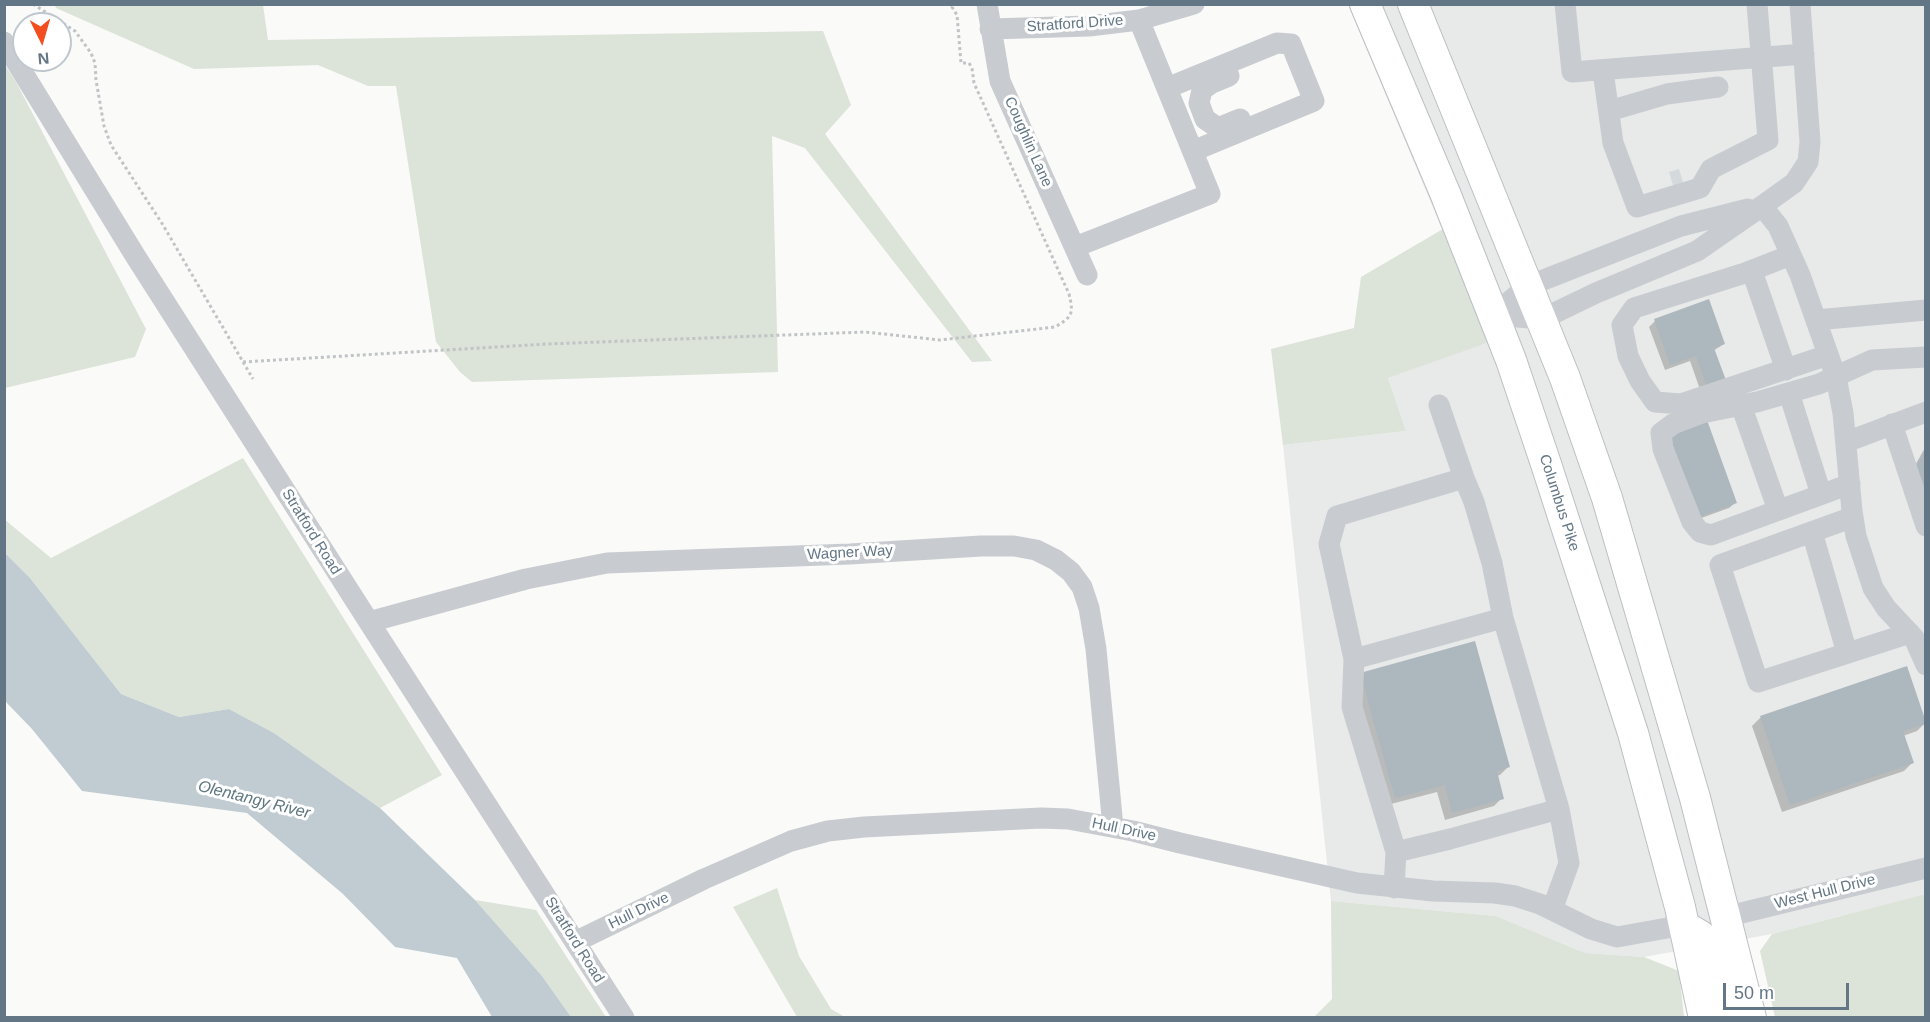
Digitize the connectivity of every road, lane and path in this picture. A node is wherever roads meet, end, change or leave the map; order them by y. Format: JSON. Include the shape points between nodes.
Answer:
{"nodes":[{"id":1,"x":33,"y":4,"type":"edge"},
{"id":2,"x":955,"y":4,"type":"edge"},
{"id":3,"x":987,"y":4,"type":"edge"},
{"id":4,"x":1365,"y":4,"type":"edge"},
{"id":5,"x":1413,"y":4,"type":"edge"},
{"id":6,"x":1565,"y":4,"type":"edge"},
{"id":7,"x":1757,"y":4,"type":"edge"},
{"id":8,"x":1800,"y":4,"type":"edge"},
{"id":9,"x":1183,"y":6,"type":"edge"},
{"id":10,"x":1139,"y":20,"type":"junction"},
{"id":11,"x":990,"y":29,"type":"junction"},
{"id":12,"x":4,"y":42,"type":"edge"},
{"id":13,"x":1293,"y":50,"type":"junction"},
{"id":14,"x":1804,"y":54,"type":"junction"},
{"id":15,"x":1762,"y":58,"type":"junction"},
{"id":16,"x":1603,"y":71,"type":"junction"},
{"id":17,"x":1718,"y":87,"type":"dead end"},
{"id":18,"x":1167,"y":88,"type":"junction"},
{"id":19,"x":1300,"y":107,"type":"junction"},
{"id":20,"x":1609,"y":111,"type":"junction"},
{"id":21,"x":1193,"y":151,"type":"junction"},
{"id":22,"x":1719,"y":166,"type":"junction"},
{"id":23,"x":1632,"y":195,"type":"junction"},
{"id":24,"x":1762,"y":206,"type":"junction"},
{"id":25,"x":1075,"y":247,"type":"junction"},
{"id":26,"x":1791,"y":255,"type":"junction"},
{"id":27,"x":1752,"y":271,"type":"junction"},
{"id":28,"x":1087,"y":275,"type":"dead end"},
{"id":29,"x":1528,"y":286,"type":"junction"},
{"id":30,"x":1926,"y":310,"type":"edge"},
{"id":31,"x":1493,"y":315,"type":"junction"},
{"id":32,"x":1542,"y":319,"type":"junction"},
{"id":33,"x":1816,"y":320,"type":"junction"},
{"id":34,"x":1828,"y":356,"type":"junction"},
{"id":35,"x":1926,"y":357,"type":"edge"},
{"id":36,"x":243,"y":362,"type":"junction"},
{"id":37,"x":1786,"y":370,"type":"junction"},
{"id":38,"x":1836,"y":377,"type":"junction"},
{"id":39,"x":253,"y":379,"type":"dead end"},
{"id":40,"x":1789,"y":393,"type":"junction"},
{"id":41,"x":1439,"y":405,"type":"dead end"},
{"id":42,"x":1741,"y":405,"type":"junction"},
{"id":43,"x":1926,"y":412,"type":"edge"},
{"id":44,"x":1892,"y":424,"type":"junction"},
{"id":45,"x":1846,"y":442,"type":"junction"},
{"id":46,"x":1464,"y":478,"type":"junction"},
{"id":47,"x":1850,"y":484,"type":"junction"},
{"id":48,"x":1821,"y":494,"type":"junction"},
{"id":49,"x":1778,"y":510,"type":"junction"},
{"id":50,"x":1853,"y":517,"type":"junction"},
{"id":51,"x":1926,"y":526,"type":"edge"},
{"id":52,"x":1812,"y":532,"type":"junction"},
{"id":53,"x":1503,"y":618,"type":"junction"},
{"id":54,"x":369,"y":622,"type":"junction"},
{"id":55,"x":1910,"y":633,"type":"junction"},
{"id":56,"x":1847,"y":653,"type":"junction"},
{"id":57,"x":1354,"y":659,"type":"junction"},
{"id":58,"x":1926,"y":665,"type":"edge"},
{"id":59,"x":1621,"y":694,"type":"junction"},
{"id":60,"x":1559,"y":810,"type":"junction"},
{"id":61,"x":1113,"y":827,"type":"junction"},
{"id":62,"x":1396,"y":852,"type":"junction"},
{"id":63,"x":1926,"y":868,"type":"edge"},
{"id":64,"x":1394,"y":888,"type":"junction"},
{"id":65,"x":1552,"y":910,"type":"junction"},
{"id":66,"x":1725,"y":917,"type":"junction"},
{"id":67,"x":1684,"y":925,"type":"junction"},
{"id":68,"x":575,"y":942,"type":"junction"},
{"id":69,"x":624,"y":1017,"type":"edge"},
{"id":70,"x":1704,"y":1017,"type":"edge"},
{"id":71,"x":1730,"y":1017,"type":"edge"},
{"id":72,"x":1750,"y":1017,"type":"edge"}],
"edges":[{"from":1,"to":36,"type":"path","via":[[75,31],[91,53],[111,145],[164,225]]},
{"from":2,"to":36,"type":"path","via":[[952,7],[957,15],[961,63],[969,63],[972,68],[974,83],[1070,294],[1073,309],[1068,319],[1054,327],[940,340],[865,332],[547,344]]},
{"from":3,"to":11,"type":"street","name":"Coughlin Lane"},
{"from":4,"to":31,"type":"highway","name":"Columbus Pike"},
{"from":5,"to":29,"type":"highway"},
{"from":6,"to":16,"type":"street","via":[[1572,72]]},
{"from":7,"to":15,"type":"street"},
{"from":8,"to":14,"type":"street"},
{"from":9,"to":10,"type":"street","name":"Stratford Drive"},
{"from":10,"to":11,"type":"street","name":"Stratford Drive"},
{"from":10,"to":18,"type":"street"},
{"from":11,"to":25,"type":"street","name":"Coughlin Lane","via":[[1000,81]]},
{"from":12,"to":54,"type":"street","name":"Stratford Road"},
{"from":13,"to":18,"type":"street","via":[[1291,44],[1277,44]]},
{"from":13,"to":19,"type":"street","via":[[1314,101]]},
{"from":13,"to":19,"type":"street","via":[[1212,83],[1202,90],[1199,103],[1205,119],[1218,128],[1281,104]]},
{"from":14,"to":15,"type":"street"},
{"from":14,"to":24,"type":"street","via":[[1808,162],[1794,183]]},
{"from":15,"to":16,"type":"street"},
{"from":15,"to":22,"type":"street","via":[[1767,140]]},
{"from":16,"to":20,"type":"street"},
{"from":17,"to":20,"type":"street","via":[[1667,94]]},
{"from":18,"to":21,"type":"street"},
{"from":19,"to":21,"type":"street"},
{"from":20,"to":23,"type":"street","via":[[1613,143]]},
{"from":21,"to":25,"type":"street","via":[[1210,194]]},
{"from":22,"to":23,"type":"street"},
{"from":22,"to":23,"type":"street","via":[[1700,188],[1637,207]]},
{"from":24,"to":26,"type":"street","via":[[1778,226]]},
{"from":24,"to":29,"type":"street","via":[[1681,226]]},
{"from":24,"to":32,"type":"street","via":[[1696,251]]},
{"from":25,"to":28,"type":"street","name":"Coughlin Lane"},
{"from":26,"to":27,"type":"street"},
{"from":26,"to":33,"type":"street"},
{"from":27,"to":37,"type":"street"},
{"from":27,"to":37,"type":"street","via":[[1634,308],[1622,325],[1628,356],[1655,402],[1681,404]]},
{"from":29,"to":31,"type":"street"},
{"from":29,"to":32,"type":"highway"},
{"from":30,"to":33,"type":"street"},
{"from":31,"to":32,"type":"street"},
{"from":31,"to":59,"type":"highway","name":"Columbus Pike"},
{"from":32,"to":66,"type":"highway","via":[[1620,539]]},
{"from":33,"to":34,"type":"street"},
{"from":34,"to":37,"type":"street"},
{"from":34,"to":38,"type":"street"},
{"from":35,"to":38,"type":"street","via":[[1872,360]]},
{"from":36,"to":39,"type":"path"},
{"from":38,"to":40,"type":"street"},
{"from":38,"to":45,"type":"street"},
{"from":40,"to":42,"type":"street"},
{"from":40,"to":48,"type":"street"},
{"from":41,"to":46,"type":"street"},
{"from":42,"to":49,"type":"street"},
{"from":42,"to":49,"type":"street","via":[[1673,424],[1661,433],[1663,449],[1692,522],[1700,532],[1711,535]]},
{"from":43,"to":44,"type":"street"},
{"from":44,"to":45,"type":"street"},
{"from":44,"to":51,"type":"street"},
{"from":45,"to":47,"type":"street"},
{"from":46,"to":53,"type":"street","via":[[1492,563]]},
{"from":46,"to":57,"type":"street","via":[[1337,516],[1329,544]]},
{"from":47,"to":48,"type":"street"},
{"from":47,"to":50,"type":"street"},
{"from":48,"to":49,"type":"street"},
{"from":50,"to":52,"type":"street"},
{"from":50,"to":55,"type":"street","via":[[1874,588],[1886,608]]},
{"from":52,"to":56,"type":"street"},
{"from":52,"to":56,"type":"street","via":[[1720,565],[1758,682]]},
{"from":53,"to":57,"type":"street"},
{"from":53,"to":60,"type":"street"},
{"from":54,"to":61,"type":"street","name":"Wagner Way","via":[[526,579],[606,563],[981,546],[1036,550],[1071,572],[1082,587],[1089,608]]},
{"from":54,"to":68,"type":"street","name":"Stratford Road"},
{"from":55,"to":56,"type":"street"},
{"from":55,"to":58,"type":"street"},
{"from":57,"to":62,"type":"street","via":[[1352,707]]},
{"from":59,"to":66,"type":"highway","via":[[1641,711],[1697,891],[1708,906]]},
{"from":59,"to":67,"type":"highway","name":"Columbus Pike"},
{"from":60,"to":62,"type":"street"},
{"from":60,"to":65,"type":"street","via":[[1569,863]]},
{"from":61,"to":64,"type":"street","name":"Hull Drive","via":[[1328,877]]},
{"from":61,"to":68,"type":"street","name":"Hull Drive","via":[[1041,818],[828,831],[770,849]]},
{"from":62,"to":64,"type":"street"},
{"from":63,"to":66,"type":"street","name":"West Hull Drive"},
{"from":64,"to":65,"type":"street","name":"Hull Drive","via":[[1515,896]]},
{"from":65,"to":67,"type":"street","name":"Hull Drive","via":[[1617,937]]},
{"from":66,"to":72,"type":"highway"},
{"from":67,"to":70,"type":"highway","name":"Columbus Pike"},
{"from":67,"to":71,"type":"highway","via":[[1701,936],[1710,950]]},
{"from":68,"to":69,"type":"street","name":"Stratford Road"}]}
